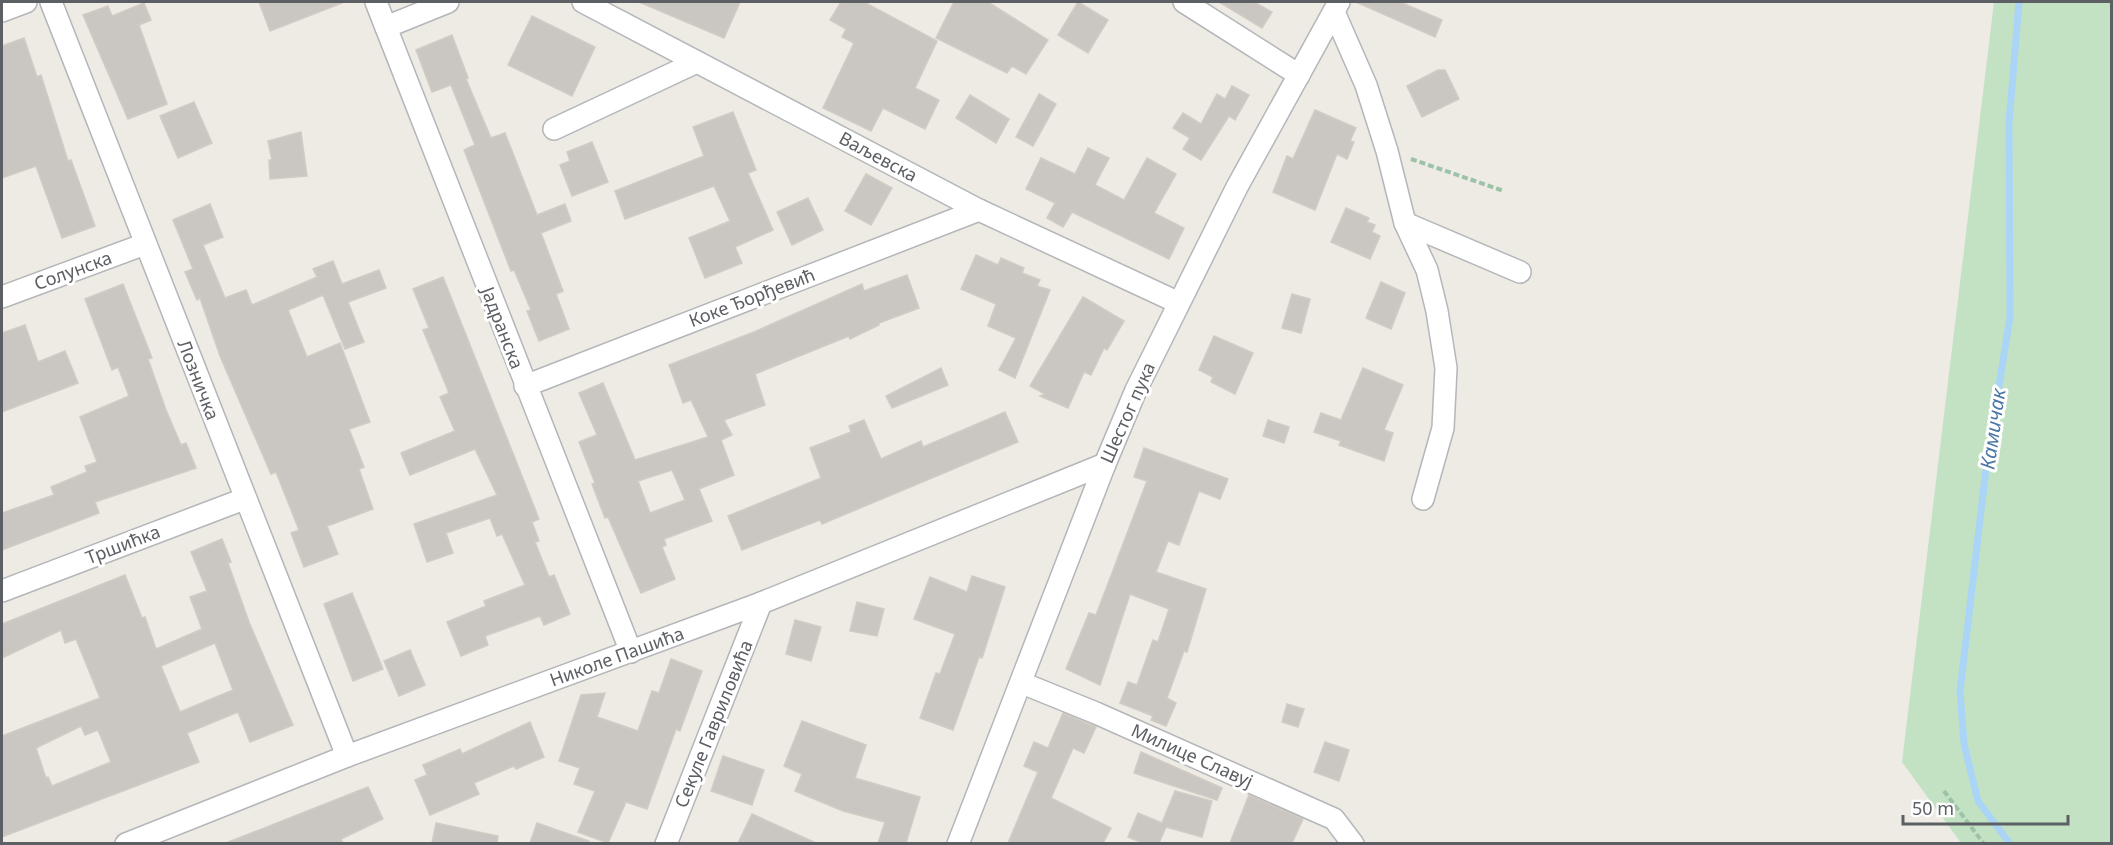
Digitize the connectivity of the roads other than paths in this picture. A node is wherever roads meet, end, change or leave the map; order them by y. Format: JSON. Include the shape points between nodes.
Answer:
{"nodes":[{"id":1,"x":26,"y":2,"type":"edge"},
{"id":2,"x":51,"y":2,"type":"edge"},
{"id":3,"x":376,"y":2,"type":"edge"},
{"id":4,"x":448,"y":2,"type":"edge"},
{"id":5,"x":583,"y":2,"type":"edge"},
{"id":6,"x":1184,"y":2,"type":"edge"},
{"id":7,"x":1337,"y":7,"type":"edge"},
{"id":8,"x":2,"y":11,"type":"edge"},
{"id":9,"x":386,"y":27,"type":"junction"},
{"id":10,"x":698,"y":62,"type":"junction"},
{"id":11,"x":1299,"y":75,"type":"junction"},
{"id":12,"x":554,"y":129,"type":"dead end"},
{"id":13,"x":979,"y":210,"type":"junction"},
{"id":14,"x":1405,"y":223,"type":"junction"},
{"id":15,"x":145,"y":244,"type":"junction"},
{"id":16,"x":1520,"y":272,"type":"dead end"},
{"id":17,"x":2,"y":297,"type":"edge"},
{"id":18,"x":1179,"y":303,"type":"junction"},
{"id":19,"x":525,"y":386,"type":"junction"},
{"id":20,"x":1105,"y":464,"type":"junction"},
{"id":21,"x":244,"y":499,"type":"junction"},
{"id":22,"x":1424,"y":499,"type":"dead end"},
{"id":23,"x":2,"y":591,"type":"edge"},
{"id":24,"x":761,"y":603,"type":"junction"},
{"id":25,"x":631,"y":652,"type":"junction"},
{"id":26,"x":1022,"y":683,"type":"junction"},
{"id":27,"x":347,"y":756,"type":"junction"},
{"id":28,"x":129,"y":843,"type":"edge"},
{"id":29,"x":666,"y":843,"type":"edge"},
{"id":30,"x":958,"y":843,"type":"edge"},
{"id":31,"x":1353,"y":843,"type":"edge"}],
"edges":[{"from":1,"to":8,"type":"street"},
{"from":2,"to":15,"type":"street","name":"Лозничка"},
{"from":3,"to":9,"type":"street","name":"Јадранска"},
{"from":4,"to":9,"type":"street"},
{"from":5,"to":10,"type":"street","name":"Ваљевска"},
{"from":6,"to":11,"type":"street"},
{"from":7,"to":11,"type":"street","name":"Шестог пука"},
{"from":7,"to":14,"type":"street","via":[[1387,151]]},
{"from":9,"to":19,"type":"street","name":"Јадранска"},
{"from":10,"to":12,"type":"street"},
{"from":10,"to":13,"type":"street","name":"Ваљевска"},
{"from":11,"to":18,"type":"street","name":"Шестог пука"},
{"from":13,"to":18,"type":"street","name":"Ваљевска"},
{"from":13,"to":19,"type":"street","name":"Коке Ђорђевић"},
{"from":14,"to":16,"type":"street"},
{"from":14,"to":22,"type":"street","via":[[1426,270],[1446,368],[1443,428]]},
{"from":15,"to":17,"type":"street","name":"Солунска"},
{"from":15,"to":21,"type":"street","name":"Лозничка"},
{"from":18,"to":20,"type":"street","name":"Шестог пука"},
{"from":19,"to":25,"type":"street","name":"Јадранска"},
{"from":20,"to":24,"type":"street","name":"Николе Пашића"},
{"from":20,"to":26,"type":"street","name":"Шестог пука"},
{"from":21,"to":23,"type":"street","name":"Тршићка"},
{"from":21,"to":27,"type":"street","name":"Лозничка"},
{"from":24,"to":25,"type":"street","name":"Николе Пашића"},
{"from":24,"to":29,"type":"street","name":"Секуле Гавриловића"},
{"from":25,"to":27,"type":"street","name":"Николе Пашића"},
{"from":26,"to":30,"type":"street","name":"Шестог пука"},
{"from":26,"to":31,"type":"street","name":"Милице Славуј","via":[[1334,819]]},
{"from":27,"to":28,"type":"street","name":"Николе Пашића"}]}
